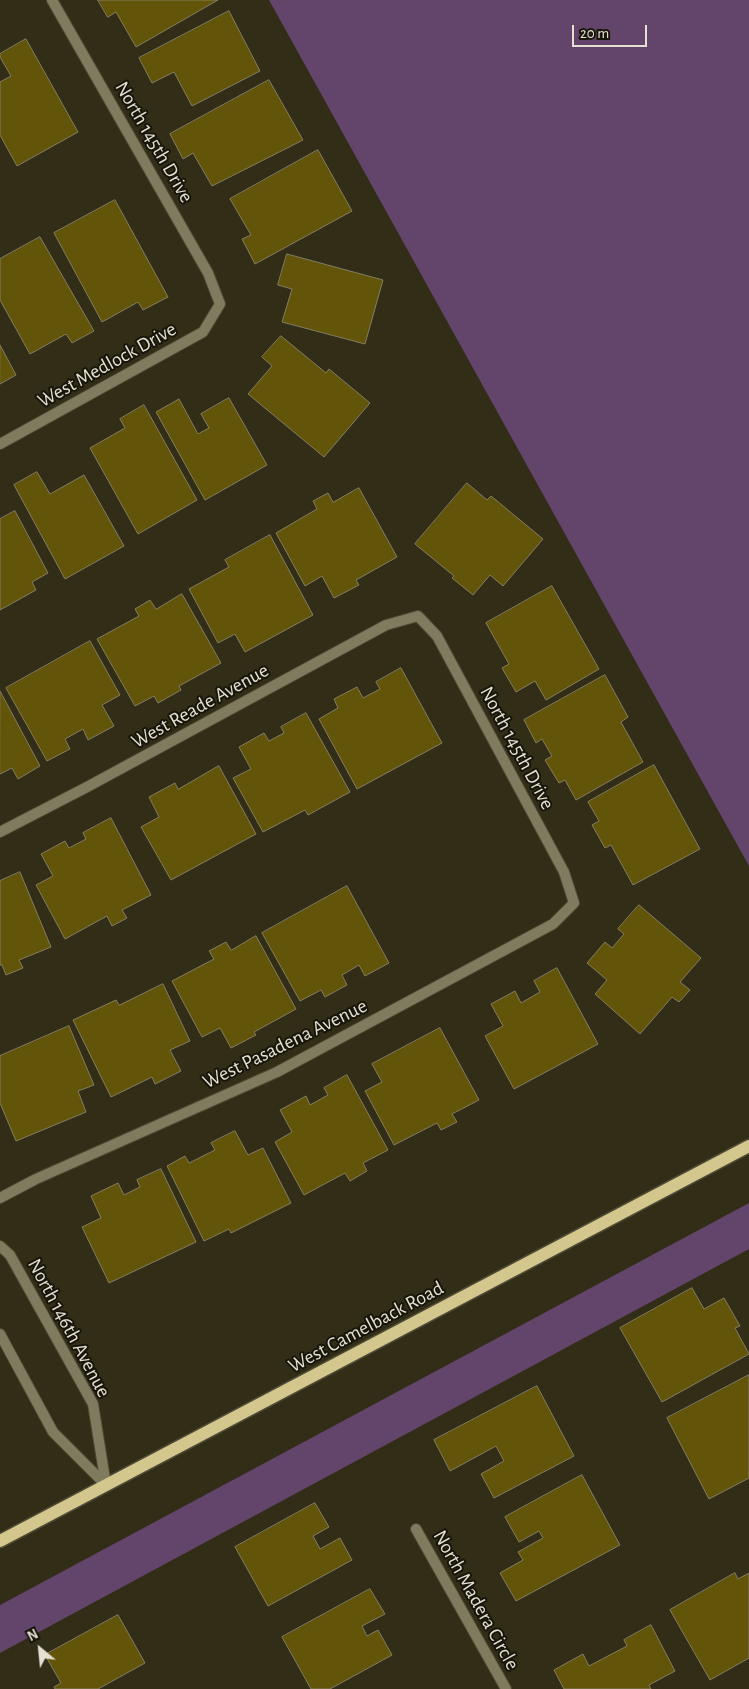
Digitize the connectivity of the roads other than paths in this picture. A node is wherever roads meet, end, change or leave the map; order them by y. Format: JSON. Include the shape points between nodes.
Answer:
{"nodes":[{"id":1,"x":52,"y":0,"type":"edge"},
{"id":2,"x":220,"y":304,"type":"joint"},
{"id":3,"x":0,"y":444,"type":"edge"},
{"id":4,"x":418,"y":616,"type":"joint"},
{"id":5,"x":0,"y":832,"type":"edge"},
{"id":6,"x":574,"y":903,"type":"joint"},
{"id":7,"x":749,"y":1146,"type":"edge"},
{"id":8,"x":0,"y":1198,"type":"edge"},
{"id":9,"x":0,"y":1246,"type":"edge"},
{"id":10,"x":0,"y":1334,"type":"edge"},
{"id":11,"x":106,"y":1485,"type":"junction"},
{"id":12,"x":416,"y":1529,"type":"dead end"},
{"id":13,"x":0,"y":1541,"type":"edge"},
{"id":14,"x":506,"y":1689,"type":"edge"}],
"edges":[{"from":1,"to":2,"type":"street","name":"North 145th Drive","via":[[208,273]]},
{"from":2,"to":3,"type":"street","name":"West Medlock Drive","via":[[203,332]]},
{"from":4,"to":5,"type":"street","name":"West Reade Avenue","via":[[386,625]]},
{"from":4,"to":6,"type":"street","name":"North 145th Drive","via":[[437,636],[564,872]]},
{"from":6,"to":8,"type":"street","name":"West Pasadena Avenue","via":[[554,924],[277,1072]]},
{"from":7,"to":11,"type":"main road","name":"West Camelback Road"},
{"from":9,"to":11,"type":"street","name":"North 146th Avenue","via":[[10,1255],[93,1404]]},
{"from":10,"to":11,"type":"street","via":[[53,1432]]},
{"from":11,"to":13,"type":"main road","name":"West Camelback Road"},
{"from":12,"to":14,"type":"street","name":"North Madera Circle"}]}
